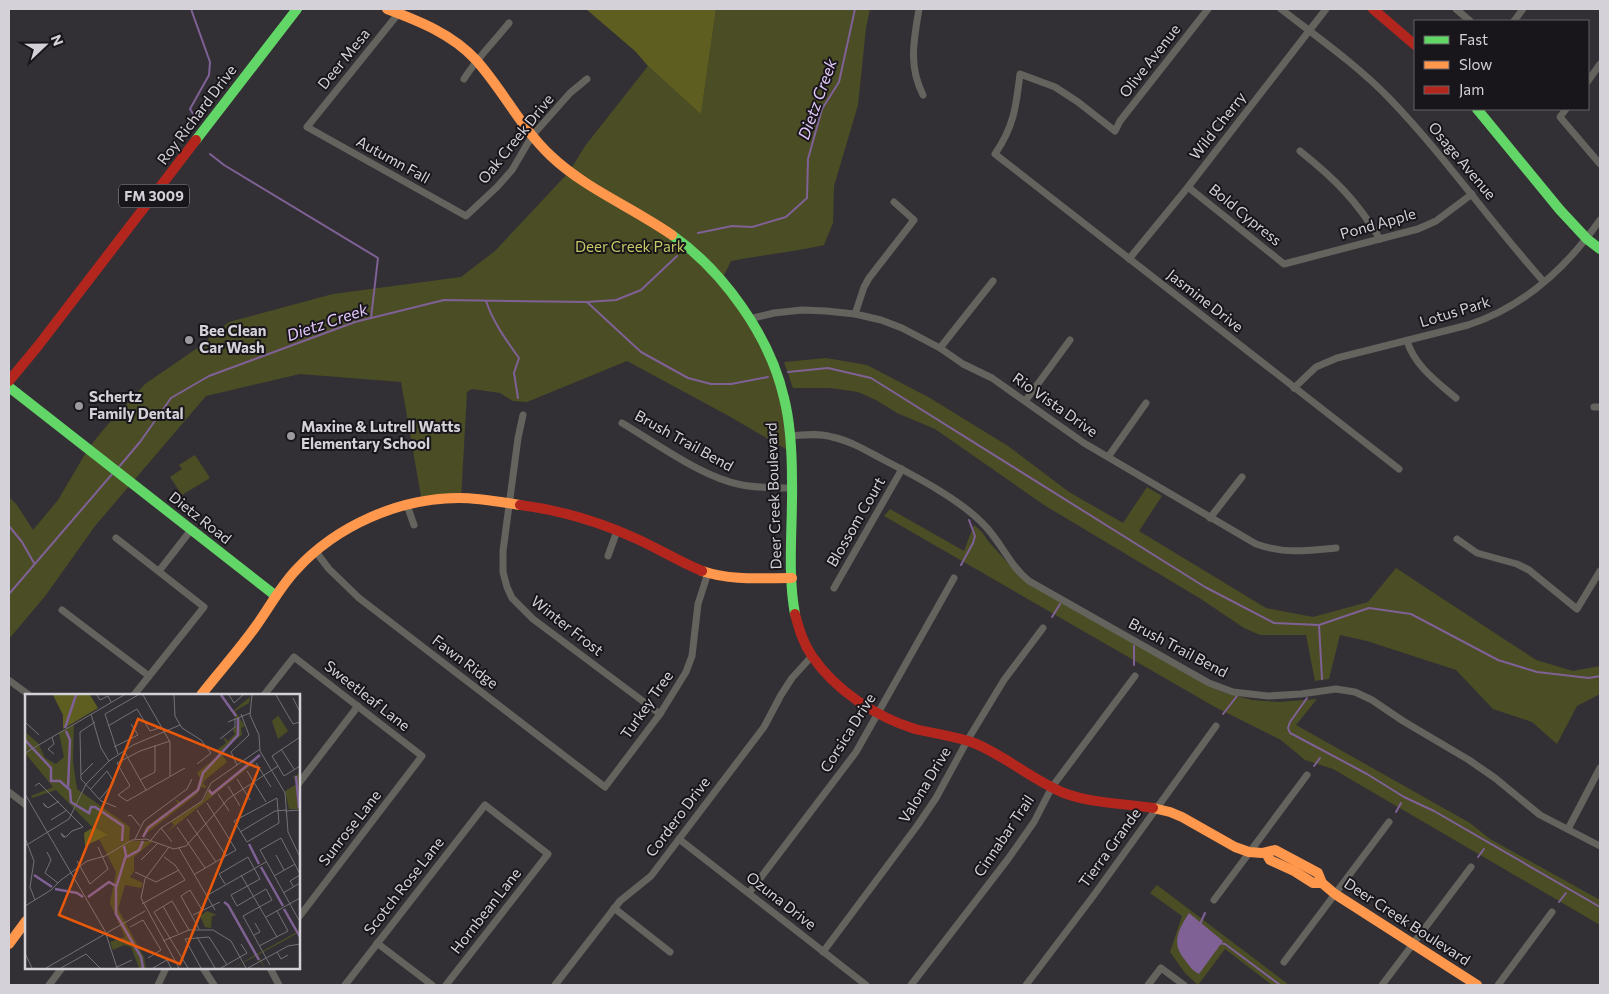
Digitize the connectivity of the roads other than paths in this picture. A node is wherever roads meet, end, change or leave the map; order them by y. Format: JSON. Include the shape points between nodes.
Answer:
{"nodes":[{"id":1,"x":297,"y":9,"type":"edge"},
{"id":2,"x":387,"y":9,"type":"edge"},
{"id":3,"x":919,"y":9,"type":"edge"},
{"id":4,"x":1208,"y":9,"type":"edge"},
{"id":5,"x":1281,"y":9,"type":"edge"},
{"id":6,"x":1326,"y":9,"type":"edge"},
{"id":7,"x":1373,"y":9,"type":"edge"},
{"id":8,"x":1456,"y":9,"type":"edge"},
{"id":9,"x":1523,"y":9,"type":"edge"},
{"id":10,"x":400,"y":11,"type":"edge"},
{"id":11,"x":1469,"y":20,"type":"edge"},
{"id":12,"x":1515,"y":20,"type":"edge"},
{"id":13,"x":509,"y":23,"type":"dead end"},
{"id":14,"x":1309,"y":31,"type":"junction"},
{"id":15,"x":1414,"y":44,"type":"edge"},
{"id":16,"x":476,"y":60,"type":"junction"},
{"id":17,"x":1600,"y":64,"type":"edge"},
{"id":18,"x":464,"y":79,"type":"dead end"},
{"id":19,"x":587,"y":79,"type":"dead end"},
{"id":20,"x":1589,"y":80,"type":"edge"},
{"id":21,"x":923,"y":95,"type":"dead end"},
{"id":22,"x":1478,"y":110,"type":"edge"},
{"id":23,"x":1565,"y":110,"type":"edge"},
{"id":24,"x":307,"y":127,"type":"joint"},
{"id":25,"x":532,"y":136,"type":"junction"},
{"id":26,"x":1300,"y":151,"type":"dead end"},
{"id":27,"x":995,"y":154,"type":"joint"},
{"id":28,"x":1600,"y":164,"type":"edge"},
{"id":29,"x":1188,"y":187,"type":"junction"},
{"id":30,"x":1472,"y":194,"type":"junction"},
{"id":31,"x":894,"y":202,"type":"dead end"},
{"id":32,"x":466,"y":216,"type":"joint"},
{"id":33,"x":1600,"y":220,"type":"edge"},
{"id":34,"x":1587,"y":238,"type":"junction"},
{"id":35,"x":1380,"y":239,"type":"junction"},
{"id":36,"x":1600,"y":249,"type":"edge"},
{"id":37,"x":1128,"y":259,"type":"junction"},
{"id":38,"x":1284,"y":264,"type":"joint"},
{"id":39,"x":994,"y":280,"type":"dead end"},
{"id":40,"x":1544,"y":282,"type":"junction"},
{"id":41,"x":855,"y":314,"type":"junction"},
{"id":42,"x":749,"y":319,"type":"junction"},
{"id":43,"x":1070,"y":340,"type":"dead end"},
{"id":44,"x":1407,"y":341,"type":"junction"},
{"id":45,"x":940,"y":348,"type":"junction"},
{"id":46,"x":9,"y":381,"type":"edge"},
{"id":47,"x":9,"y":387,"type":"edge"},
{"id":48,"x":1294,"y":388,"type":"junction"},
{"id":49,"x":1456,"y":398,"type":"dead end"},
{"id":50,"x":1026,"y":400,"type":"junction"},
{"id":51,"x":1146,"y":402,"type":"dead end"},
{"id":52,"x":522,"y":415,"type":"dead end"},
{"id":53,"x":622,"y":423,"type":"dead end"},
{"id":54,"x":790,"y":436,"type":"junction"},
{"id":55,"x":1108,"y":457,"type":"junction"},
{"id":56,"x":902,"y":469,"type":"junction"},
{"id":57,"x":1399,"y":469,"type":"dead end"},
{"id":58,"x":1242,"y":477,"type":"dead end"},
{"id":59,"x":792,"y":488,"type":"junction"},
{"id":60,"x":510,"y":503,"type":"junction"},
{"id":61,"x":407,"y":506,"type":"junction"},
{"id":62,"x":1210,"y":518,"type":"junction"},
{"id":63,"x":414,"y":526,"type":"dead end"},
{"id":64,"x":191,"y":530,"type":"junction"},
{"id":65,"x":617,"y":531,"type":"junction"},
{"id":66,"x":116,"y":538,"type":"dead end"},
{"id":67,"x":1457,"y":539,"type":"dead end"},
{"id":68,"x":1336,"y":548,"type":"dead end"},
{"id":69,"x":316,"y":552,"type":"junction"},
{"id":70,"x":608,"y":556,"type":"dead end"},
{"id":71,"x":159,"y":571,"type":"junction"},
{"id":72,"x":1600,"y":571,"type":"edge"},
{"id":73,"x":708,"y":572,"type":"junction"},
{"id":74,"x":792,"y":578,"type":"junction"},
{"id":75,"x":954,"y":578,"type":"dead end"},
{"id":76,"x":834,"y":588,"type":"dead end"},
{"id":77,"x":276,"y":596,"type":"junction"},
{"id":78,"x":62,"y":610,"type":"dead end"},
{"id":79,"x":1043,"y":628,"type":"dead end"},
{"id":80,"x":812,"y":656,"type":"junction"},
{"id":81,"x":149,"y":676,"type":"junction"},
{"id":82,"x":1135,"y":676,"type":"dead end"},
{"id":83,"x":10,"y":681,"type":"dead end"},
{"id":84,"x":28,"y":694,"type":"edge"},
{"id":85,"x":135,"y":694,"type":"edge"},
{"id":86,"x":202,"y":694,"type":"edge"},
{"id":87,"x":265,"y":694,"type":"edge"},
{"id":88,"x":358,"y":706,"type":"junction"},
{"id":89,"x":660,"y":714,"type":"junction"},
{"id":90,"x":877,"y":714,"type":"junction"},
{"id":91,"x":1216,"y":726,"type":"dead end"},
{"id":92,"x":967,"y":741,"type":"junction"},
{"id":93,"x":422,"y":756,"type":"joint"},
{"id":94,"x":1600,"y":768,"type":"edge"},
{"id":95,"x":1307,"y":775,"type":"dead end"},
{"id":96,"x":300,"y":782,"type":"edge"},
{"id":97,"x":605,"y":787,"type":"joint"},
{"id":98,"x":1052,"y":787,"type":"junction"},
{"id":99,"x":9,"y":792,"type":"edge"},
{"id":100,"x":25,"y":804,"type":"edge"},
{"id":101,"x":1156,"y":808,"type":"junction"},
{"id":102,"x":1389,"y":822,"type":"dead end"},
{"id":103,"x":1568,"y":829,"type":"junction"},
{"id":104,"x":679,"y":839,"type":"junction"},
{"id":105,"x":1600,"y":846,"type":"edge"},
{"id":106,"x":1251,"y":851,"type":"junction"},
{"id":107,"x":548,"y":854,"type":"joint"},
{"id":108,"x":1471,"y":867,"type":"dead end"},
{"id":109,"x":749,"y":893,"type":"junction"},
{"id":110,"x":1335,"y":894,"type":"junction"},
{"id":111,"x":1214,"y":900,"type":"dead end"},
{"id":112,"x":614,"y":908,"type":"junction"},
{"id":113,"x":1552,"y":912,"type":"dead end"},
{"id":114,"x":300,"y":916,"type":"edge"},
{"id":115,"x":25,"y":922,"type":"edge"},
{"id":116,"x":377,"y":943,"type":"junction"},
{"id":117,"x":9,"y":944,"type":"edge"},
{"id":118,"x":1413,"y":945,"type":"junction"},
{"id":119,"x":670,"y":952,"type":"dead end"},
{"id":120,"x":823,"y":952,"type":"junction"},
{"id":121,"x":1284,"y":962,"type":"dead end"},
{"id":122,"x":61,"y":969,"type":"edge"},
{"id":123,"x":166,"y":969,"type":"edge"},
{"id":124,"x":204,"y":969,"type":"edge"},
{"id":125,"x":271,"y":969,"type":"edge"},
{"id":126,"x":557,"y":984,"type":"edge"},
{"id":127,"x":49,"y":985,"type":"edge"},
{"id":128,"x":158,"y":985,"type":"edge"},
{"id":129,"x":214,"y":985,"type":"edge"},
{"id":130,"x":279,"y":985,"type":"edge"},
{"id":131,"x":345,"y":985,"type":"edge"},
{"id":132,"x":432,"y":985,"type":"edge"},
{"id":133,"x":446,"y":985,"type":"edge"},
{"id":134,"x":866,"y":985,"type":"edge"},
{"id":135,"x":911,"y":985,"type":"edge"},
{"id":136,"x":1026,"y":985,"type":"edge"},
{"id":137,"x":1148,"y":985,"type":"edge"},
{"id":138,"x":1184,"y":985,"type":"edge"},
{"id":139,"x":1382,"y":985,"type":"edge"},
{"id":140,"x":1477,"y":985,"type":"edge"},
{"id":141,"x":1498,"y":985,"type":"edge"}],
"edges":[{"from":1,"to":46,"type":"street","name":"Roy Richard Drive","number":"FM 3009"},
{"from":2,"to":10,"type":"street","name":"Deer Creek Boulevard"},
{"from":3,"to":21,"type":"street","via":[[913,63],[916,81]]},
{"from":4,"to":27,"type":"street","name":"Olive Avenue","via":[[1115,131],[1055,87],[1020,74],[1014,116],[1005,140]]},
{"from":5,"to":14,"type":"street","name":"Osage Avenue"},
{"from":6,"to":14,"type":"street","name":"Wild Cherry"},
{"from":7,"to":15,"type":"street"},
{"from":8,"to":11,"type":"street"},
{"from":9,"to":12,"type":"street"},
{"from":10,"to":16,"type":"street","name":"Deer Creek Boulevard","via":[[448,36]]},
{"from":10,"to":24,"type":"street","name":"Deer Mesa"},
{"from":13,"to":16,"type":"street"},
{"from":14,"to":29,"type":"street","name":"Wild Cherry"},
{"from":14,"to":30,"type":"street","name":"Osage Avenue","via":[[1390,98]]},
{"from":16,"to":18,"type":"street"},
{"from":16,"to":25,"type":"street","name":"Deer Creek Boulevard"},
{"from":17,"to":20,"type":"street"},
{"from":19,"to":25,"type":"street","name":"Oak Creek Drive","via":[[570,93]]},
{"from":22,"to":34,"type":"street"},
{"from":23,"to":28,"type":"street","via":[[1560,117]]},
{"from":24,"to":32,"type":"street","name":"Autumn Fall"},
{"from":25,"to":32,"type":"street","name":"Oak Creek Drive","via":[[512,170]]},
{"from":25,"to":42,"type":"street","name":"Deer Creek Boulevard","via":[[569,172],[684,245],[715,274]]},
{"from":26,"to":35,"type":"street","via":[[1346,191]]},
{"from":27,"to":37,"type":"street","name":"Jasmine Drive"},
{"from":29,"to":37,"type":"street","name":"Wild Cherry"},
{"from":29,"to":38,"type":"street","name":"Bold Cypress"},
{"from":30,"to":35,"type":"street","name":"Pond Apple","via":[[1436,221]]},
{"from":30,"to":40,"type":"street","name":"Osage Avenue"},
{"from":31,"to":41,"type":"street","via":[[914,220],[869,278]]},
{"from":33,"to":34,"type":"street","name":"Lotus Park"},
{"from":34,"to":36,"type":"street"},
{"from":34,"to":40,"type":"street","name":"Lotus Park"},
{"from":35,"to":38,"type":"street","name":"Pond Apple"},
{"from":37,"to":48,"type":"street","name":"Jasmine Drive"},
{"from":39,"to":45,"type":"street"},
{"from":40,"to":44,"type":"street","name":"Lotus Park","via":[[1515,305],[1484,320]]},
{"from":41,"to":42,"type":"street","name":"Rio Vista Drive","via":[[802,310]]},
{"from":41,"to":45,"type":"street","name":"Rio Vista Drive","via":[[902,328]]},
{"from":42,"to":54,"type":"street","name":"Deer Creek Boulevard","via":[[768,353],[784,396]]},
{"from":43,"to":50,"type":"street"},
{"from":44,"to":48,"type":"street","name":"Lotus Park","via":[[1321,364]]},
{"from":44,"to":49,"type":"street","via":[[1410,352],[1421,367]]},
{"from":45,"to":50,"type":"street","name":"Rio Vista Drive"},
{"from":47,"to":64,"type":"street","name":"Dietz Road"},
{"from":48,"to":57,"type":"street","name":"Jasmine Drive"},
{"from":50,"to":55,"type":"street","name":"Rio Vista Drive"},
{"from":51,"to":55,"type":"street"},
{"from":52,"to":60,"type":"street","name":"Winter Frost"},
{"from":53,"to":59,"type":"street","name":"Brush Trail Bend","via":[[685,461],[725,480],[753,487]]},
{"from":54,"to":56,"type":"street","name":"Brush Trail Bend","via":[[830,436],[850,441]]},
{"from":54,"to":59,"type":"street","name":"Deer Creek Boulevard"},
{"from":55,"to":62,"type":"street","name":"Rio Vista Drive"},
{"from":56,"to":76,"type":"street","name":"Blossom Court"},
{"from":56,"to":103,"type":"street","name":"Brush Trail Bend","via":[[975,517],[1029,580],[1199,678],[1233,692],[1268,696],[1336,688],[1355,692],[1470,760],[1534,812]]},
{"from":58,"to":62,"type":"street"},
{"from":59,"to":74,"type":"street","name":"Deer Creek Boulevard"},
{"from":60,"to":61,"type":"street","via":[[458,498]]},
{"from":60,"to":65,"type":"street","via":[[572,515]]},
{"from":60,"to":89,"type":"street","name":"Winter Frost","via":[[502,562],[504,579],[512,598],[534,619]]},
{"from":61,"to":63,"type":"street"},
{"from":61,"to":69,"type":"street","via":[[353,527]]},
{"from":62,"to":68,"type":"street","name":"Rio Vista Drive","via":[[1271,549],[1290,552]]},
{"from":64,"to":71,"type":"street"},
{"from":64,"to":77,"type":"street","name":"Dietz Road"},
{"from":65,"to":70,"type":"street"},
{"from":65,"to":73,"type":"street"},
{"from":66,"to":71,"type":"street"},
{"from":67,"to":72,"type":"street","via":[[1477,553],[1529,570],[1577,609]]},
{"from":69,"to":77,"type":"street","via":[[297,569]]},
{"from":69,"to":97,"type":"street","name":"Fawn Ridge","via":[[359,598]]},
{"from":71,"to":81,"type":"street","via":[[204,607]]},
{"from":73,"to":74,"type":"street","via":[[734,578]]},
{"from":73,"to":89,"type":"street","name":"Turkey Tree","via":[[698,604],[692,656]]},
{"from":74,"to":80,"type":"street","name":"Deer Creek Boulevard","via":[[795,618]]},
{"from":75,"to":90,"type":"street","name":"Corsica Drive"},
{"from":77,"to":86,"type":"street"},
{"from":78,"to":81,"type":"street"},
{"from":79,"to":92,"type":"street","name":"Valona Drive","via":[[1004,680]]},
{"from":80,"to":90,"type":"street","name":"Deer Creek Boulevard","via":[[850,695]]},
{"from":80,"to":104,"type":"street","name":"Cordero Drive","via":[[792,678],[764,727]]},
{"from":81,"to":85,"type":"street"},
{"from":82,"to":98,"type":"street","name":"Cinnabar Trail"},
{"from":83,"to":84,"type":"street"},
{"from":87,"to":88,"type":"street","name":"Sweetleaf Lane","via":[[294,657]]},
{"from":88,"to":93,"type":"street","name":"Sweetleaf Lane"},
{"from":88,"to":96,"type":"street"},
{"from":89,"to":97,"type":"street","name":"Turkey Tree"},
{"from":90,"to":92,"type":"street","name":"Deer Creek Boulevard","via":[[914,729]]},
{"from":90,"to":109,"type":"street","name":"Corsica Drive","via":[[839,777]]},
{"from":91,"to":101,"type":"street","name":"Tierra Grande"},
{"from":92,"to":98,"type":"street","name":"Deer Creek Boulevard"},
{"from":92,"to":120,"type":"street","name":"Valona Drive","via":[[917,826]]},
{"from":93,"to":114,"type":"street","name":"Sunrose Lane"},
{"from":94,"to":103,"type":"street"},
{"from":95,"to":106,"type":"street"},
{"from":98,"to":101,"type":"street","name":"Deer Creek Boulevard","via":[[1093,801]]},
{"from":98,"to":135,"type":"street","name":"Cinnabar Trail","via":[[1034,822]]},
{"from":99,"to":100,"type":"street"},
{"from":101,"to":106,"type":"street","name":"Deer Creek Boulevard","via":[[1192,822],[1226,843]]},
{"from":101,"to":136,"type":"street","name":"Tierra Grande"},
{"from":102,"to":110,"type":"street"},
{"from":103,"to":105,"type":"street","name":"Brush Trail Bend"},
{"from":104,"to":109,"type":"street","name":"Ozuna Drive"},
{"from":104,"to":112,"type":"street","name":"Cordero Drive","via":[[651,876]]},
{"from":106,"to":110,"type":"street","name":"Deer Creek Boulevard","via":[[1266,854],[1270,860],[1314,883],[1322,883]]},
{"from":106,"to":111,"type":"street"},
{"from":107,"to":116,"type":"street","name":"Scotch Rose Lane","via":[[485,805]]},
{"from":107,"to":133,"type":"street","name":"Hornbean Lane"},
{"from":108,"to":118,"type":"street"},
{"from":109,"to":120,"type":"street","name":"Ozuna Drive"},
{"from":110,"to":118,"type":"street","name":"Deer Creek Boulevard"},
{"from":110,"to":121,"type":"street"},
{"from":112,"to":119,"type":"street"},
{"from":112,"to":126,"type":"street","name":"Cordero Drive"},
{"from":113,"to":141,"type":"street"},
{"from":115,"to":117,"type":"street"},
{"from":116,"to":131,"type":"street","name":"Scotch Rose Lane"},
{"from":116,"to":132,"type":"street"},
{"from":118,"to":139,"type":"street"},
{"from":118,"to":140,"type":"street","name":"Deer Creek Boulevard"},
{"from":120,"to":134,"type":"street","name":"Ozuna Drive"},
{"from":122,"to":127,"type":"street"},
{"from":123,"to":128,"type":"street"},
{"from":124,"to":129,"type":"street"},
{"from":125,"to":130,"type":"street"},
{"from":137,"to":138,"type":"street","via":[[1161,968]]}]}
